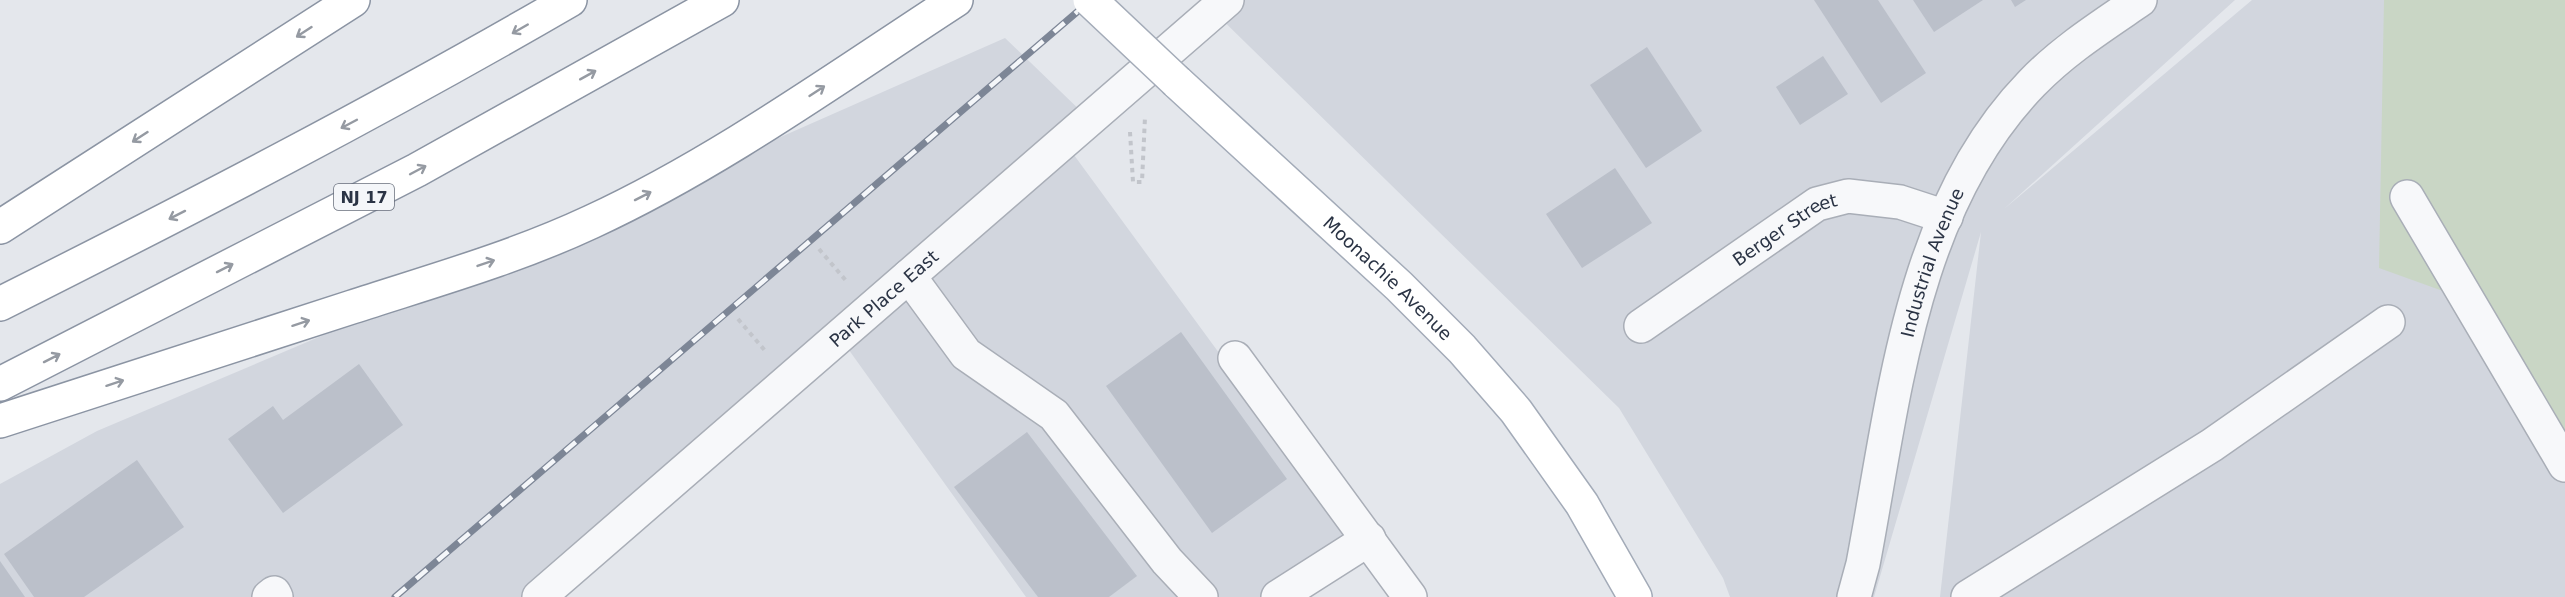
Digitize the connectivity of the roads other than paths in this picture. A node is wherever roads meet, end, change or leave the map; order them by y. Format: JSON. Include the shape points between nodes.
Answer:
{"nodes":[{"id":1,"x":353,"y":0,"type":"edge"},
{"id":2,"x":570,"y":0,"type":"edge"},
{"id":3,"x":722,"y":0,"type":"edge"},
{"id":4,"x":956,"y":0,"type":"edge"},
{"id":5,"x":1090,"y":0,"type":"edge"},
{"id":6,"x":1227,"y":0,"type":"edge"},
{"id":7,"x":2140,"y":0,"type":"edge"},
{"id":8,"x":2408,"y":197,"type":"dead end"},
{"id":9,"x":1946,"y":217,"type":"junction"},
{"id":10,"x":0,"y":227,"type":"edge"},
{"id":11,"x":909,"y":276,"type":"junction"},
{"id":12,"x":0,"y":304,"type":"edge"},
{"id":13,"x":2388,"y":322,"type":"dead end"},
{"id":14,"x":1641,"y":326,"type":"dead end"},
{"id":15,"x":1234,"y":358,"type":"dead end"},
{"id":16,"x":0,"y":384,"type":"edge"},
{"id":17,"x":0,"y":421,"type":"edge"},
{"id":18,"x":2565,"y":465,"type":"edge"},
{"id":19,"x":1369,"y":539,"type":"junction"},
{"id":20,"x":539,"y":597,"type":"edge"},
{"id":21,"x":1200,"y":597,"type":"edge"},
{"id":22,"x":1278,"y":597,"type":"edge"},
{"id":23,"x":1410,"y":597,"type":"edge"},
{"id":24,"x":1635,"y":597,"type":"edge"},
{"id":25,"x":1854,"y":597,"type":"edge"},
{"id":26,"x":1968,"y":597,"type":"edge"}],
"edges":[{"from":1,"to":10,"type":"main road","one_way":true},
{"from":2,"to":12,"type":"main road","one_way":true,"via":[[451,69],[195,206]]},
{"from":16,"to":3,"type":"main road","number":"NJ 17","one_way":true,"via":[[417,170]]},
{"from":17,"to":4,"type":"main road","one_way":true,"via":[[435,280],[591,222],[660,187],[774,118]]},
{"from":5,"to":24,"type":"main road","name":"Moonachie Avenue","bridge":true,"via":[[1462,349],[1516,411],[1582,504]]},
{"from":6,"to":11,"type":"street","name":"Park Place East"},
{"from":7,"to":9,"type":"street","name":"Industrial Avenue","via":[[2078,42],[2032,83],[2003,116],[1966,173]]},
{"from":8,"to":18,"type":"street"},
{"from":9,"to":14,"type":"street","name":"Berger Street","via":[[1900,202],[1848,196],[1817,204]]},
{"from":9,"to":25,"type":"street","name":"Industrial Avenue","via":[[1923,275],[1907,333]]},
{"from":11,"to":20,"type":"street","name":"Park Place East"},
{"from":11,"to":21,"type":"street","via":[[966,354],[1054,415],[1167,561]]},
{"from":13,"to":26,"type":"street","via":[[2212,444]]},
{"from":15,"to":19,"type":"street"},
{"from":19,"to":22,"type":"street"},
{"from":19,"to":23,"type":"street"}]}
